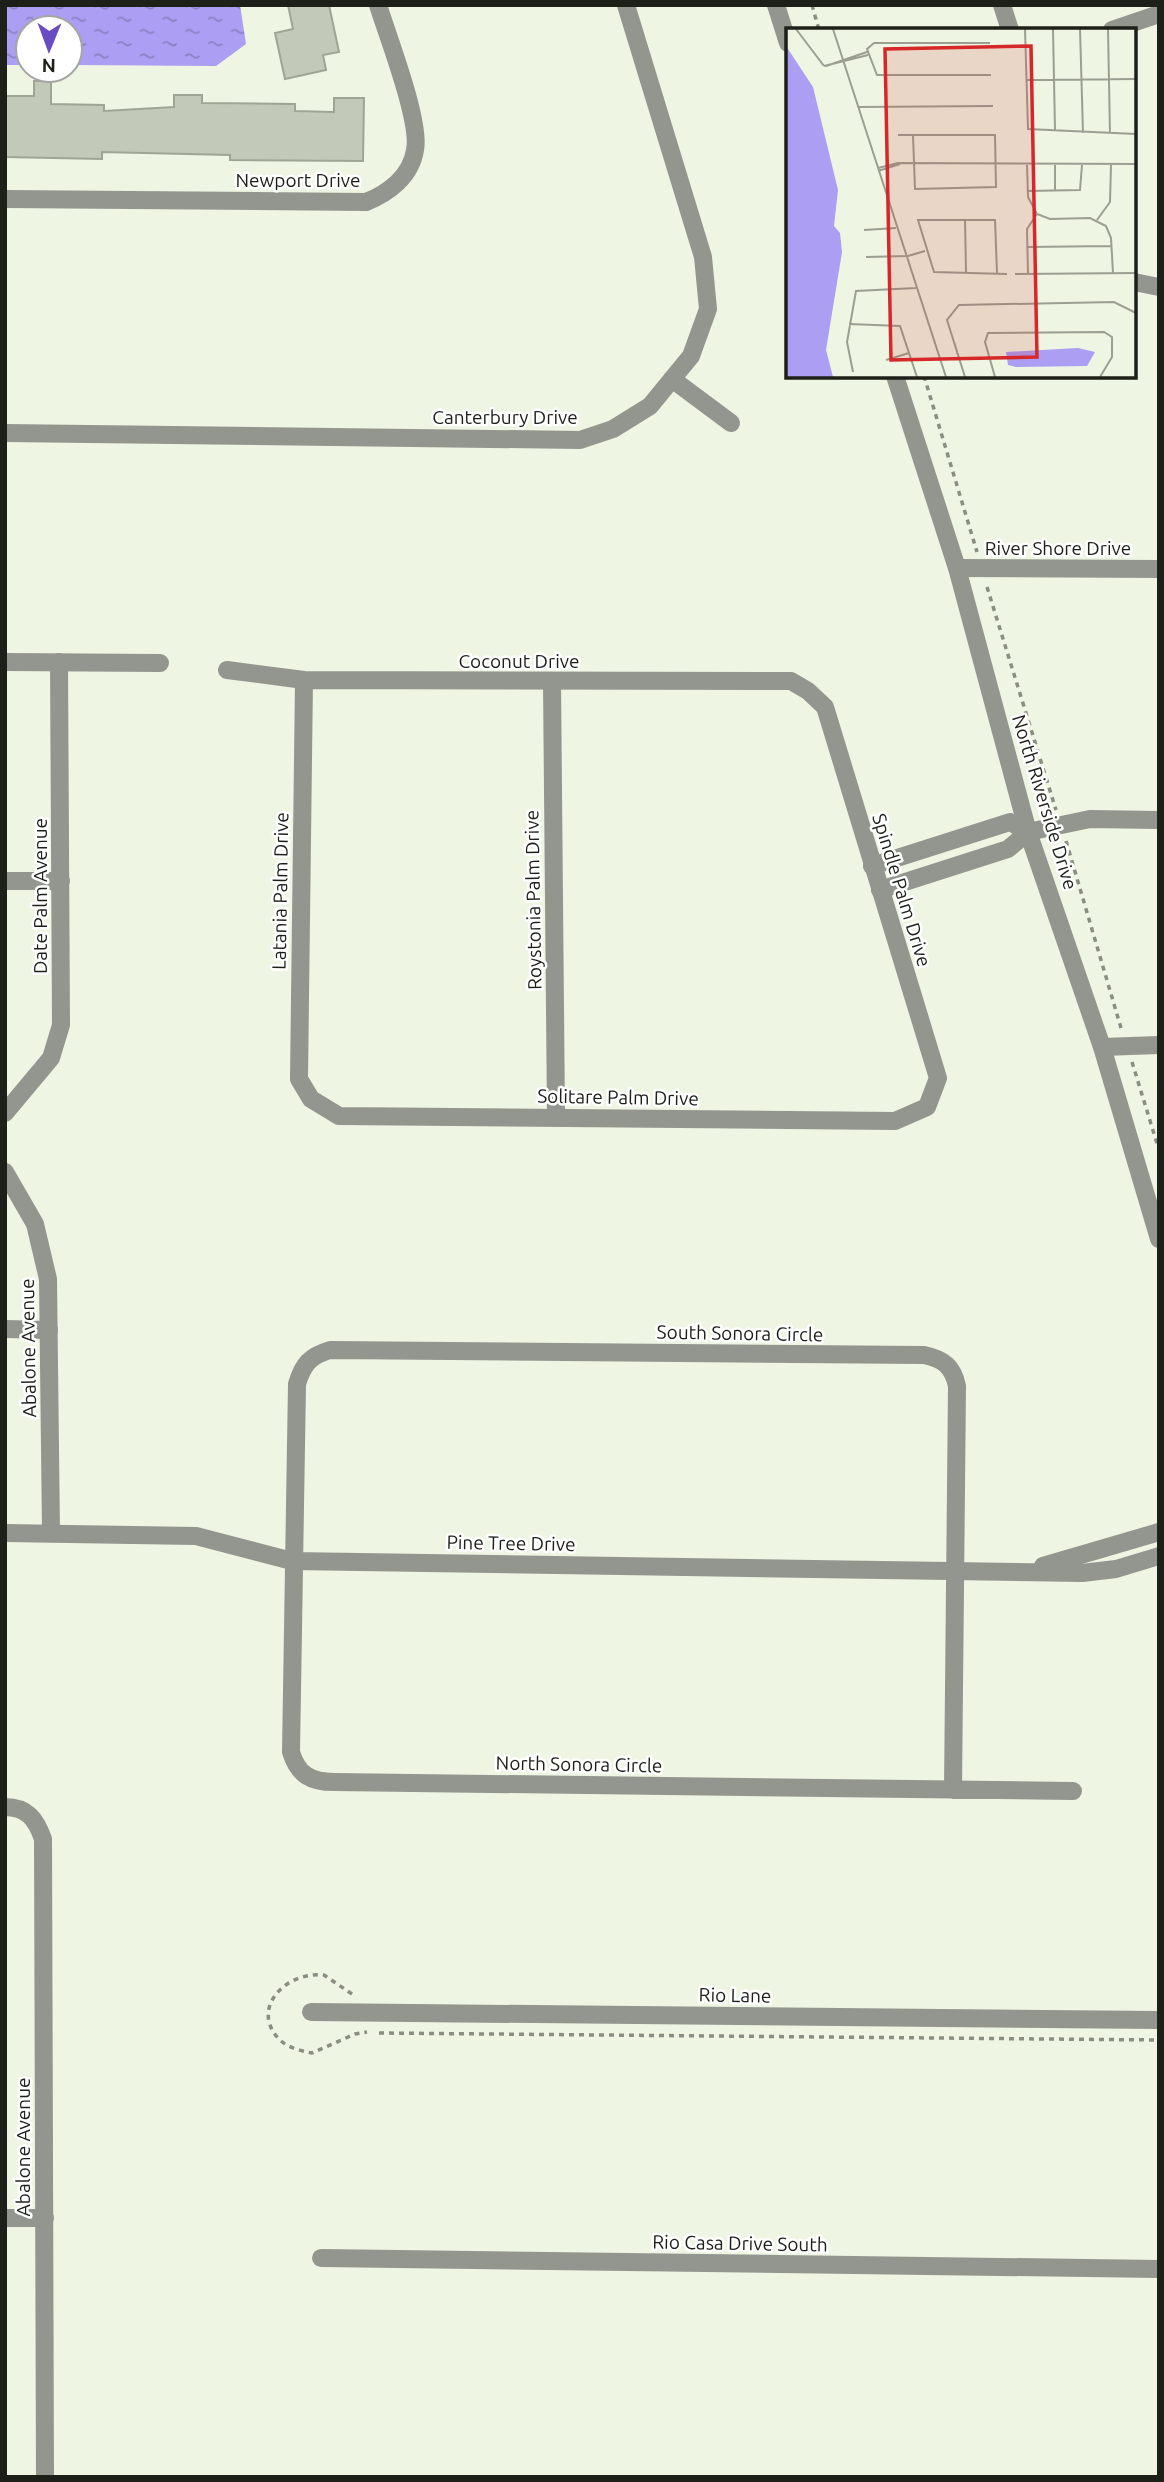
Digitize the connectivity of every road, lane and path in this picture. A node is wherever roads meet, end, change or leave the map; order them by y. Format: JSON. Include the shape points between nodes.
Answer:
{"nodes":[{"id":1,"x":378,"y":5,"type":"edge"},
{"id":2,"x":626,"y":5,"type":"edge"},
{"id":3,"x":776,"y":5,"type":"edge"},
{"id":4,"x":812,"y":5,"type":"edge"},
{"id":5,"x":1002,"y":5,"type":"edge"},
{"id":6,"x":1159,"y":13,"type":"edge"},
{"id":7,"x":818,"y":28,"type":"edge"},
{"id":8,"x":1009,"y":28,"type":"edge"},
{"id":9,"x":1118,"y":28,"type":"edge"},
{"id":10,"x":786,"y":37,"type":"edge"},
{"id":11,"x":5,"y":199,"type":"edge"},
{"id":12,"x":1136,"y":282,"type":"edge"},
{"id":13,"x":1159,"y":287,"type":"edge"},
{"id":14,"x":896,"y":378,"type":"edge"},
{"id":15,"x":925,"y":378,"type":"edge"},
{"id":16,"x":672,"y":379,"type":"junction"},
{"id":17,"x":732,"y":423,"type":"dead end"},
{"id":18,"x":5,"y":433,"type":"edge"},
{"id":19,"x":957,"y":568,"type":"junction"},
{"id":20,"x":982,"y":569,"type":"junction"},
{"id":21,"x":1159,"y":569,"type":"edge"},
{"id":22,"x":5,"y":662,"type":"edge"},
{"id":23,"x":59,"y":662,"type":"junction"},
{"id":24,"x":160,"y":663,"type":"dead end"},
{"id":25,"x":227,"y":670,"type":"dead end"},
{"id":26,"x":304,"y":680,"type":"junction"},
{"id":27,"x":552,"y":682,"type":"junction"},
{"id":28,"x":808,"y":691,"type":"joint"},
{"id":29,"x":1159,"y":820,"type":"edge"},
{"id":30,"x":1061,"y":825,"type":"junction"},
{"id":31,"x":1028,"y":832,"type":"junction"},
{"id":32,"x":872,"y":866,"type":"junction"},
{"id":33,"x":5,"y":881,"type":"edge"},
{"id":34,"x":61,"y":881,"type":"junction"},
{"id":35,"x":880,"y":890,"type":"junction"},
{"id":36,"x":1159,"y":1045,"type":"edge"},
{"id":37,"x":1127,"y":1046,"type":"junction"},
{"id":38,"x":1102,"y":1047,"type":"junction"},
{"id":39,"x":311,"y":1099,"type":"joint"},
{"id":40,"x":927,"y":1107,"type":"joint"},
{"id":41,"x":5,"y":1113,"type":"edge"},
{"id":42,"x":556,"y":1117,"type":"junction"},
{"id":43,"x":1159,"y":1150,"type":"edge"},
{"id":44,"x":5,"y":1172,"type":"edge"},
{"id":45,"x":1159,"y":1239,"type":"edge"},
{"id":46,"x":5,"y":1329,"type":"edge"},
{"id":47,"x":50,"y":1330,"type":"junction"},
{"id":48,"x":51,"y":1532,"type":"junction"},
{"id":49,"x":1159,"y":1532,"type":"edge"},
{"id":50,"x":5,"y":1533,"type":"edge"},
{"id":51,"x":1159,"y":1556,"type":"edge"},
{"id":52,"x":292,"y":1561,"type":"junction"},
{"id":53,"x":956,"y":1571,"type":"junction"},
{"id":54,"x":1019,"y":1572,"type":"junction"},
{"id":55,"x":953,"y":1790,"type":"junction"},
{"id":56,"x":1073,"y":1791,"type":"dead end"},
{"id":57,"x":5,"y":1808,"type":"edge"},
{"id":58,"x":311,"y":2012,"type":"dead end"},
{"id":59,"x":1159,"y":2020,"type":"edge"},
{"id":60,"x":5,"y":2218,"type":"edge"},
{"id":61,"x":45,"y":2218,"type":"junction"},
{"id":62,"x":321,"y":2258,"type":"dead end"},
{"id":63,"x":1159,"y":2269,"type":"edge"},
{"id":64,"x":45,"y":2477,"type":"edge"}],
"edges":[{"from":1,"to":11,"type":"street","name":"Newport Drive","via":[[414,125],[416,149],[408,171],[384,195],[366,202]]},
{"from":2,"to":16,"type":"street","name":"Canterbury Drive","via":[[703,257],[708,309],[691,356]]},
{"from":3,"to":10,"type":"street"},
{"from":4,"to":7,"type":"path"},
{"from":5,"to":8,"type":"street"},
{"from":6,"to":9,"type":"street"},
{"from":12,"to":13,"type":"street"},
{"from":14,"to":19,"type":"street","name":"North Riverside Drive"},
{"from":15,"to":20,"type":"path"},
{"from":16,"to":17,"type":"street"},
{"from":16,"to":18,"type":"street","name":"Canterbury Drive","via":[[650,406],[613,429],[580,440]]},
{"from":19,"to":20,"type":"street","name":"River Shore Drive"},
{"from":19,"to":31,"type":"street","name":"North Riverside Drive"},
{"from":20,"to":21,"type":"street","name":"River Shore Drive"},
{"from":20,"to":30,"type":"path"},
{"from":22,"to":23,"type":"street"},
{"from":23,"to":24,"type":"street"},
{"from":23,"to":34,"type":"street","name":"Date Palm Avenue"},
{"from":25,"to":26,"type":"street","name":"Coconut Drive"},
{"from":26,"to":27,"type":"street","name":"Coconut Drive"},
{"from":26,"to":39,"type":"street","name":"Latania Palm Drive","via":[[299,1079]]},
{"from":27,"to":28,"type":"street","name":"Coconut Drive","via":[[791,681]]},
{"from":27,"to":42,"type":"street","name":"Roystonia Palm Drive"},
{"from":28,"to":32,"type":"street","name":"Spindle Palm Drive","via":[[825,707]]},
{"from":29,"to":30,"type":"street","via":[[1090,820]]},
{"from":30,"to":31,"type":"street"},
{"from":30,"to":37,"type":"path"},
{"from":31,"to":32,"type":"street","via":[[1010,822]]},
{"from":31,"to":35,"type":"street","via":[[1009,849]]},
{"from":31,"to":38,"type":"street","name":"North Riverside Drive"},
{"from":32,"to":35,"type":"street","name":"Spindle Palm Drive"},
{"from":33,"to":34,"type":"street"},
{"from":34,"to":41,"type":"street","name":"Date Palm Avenue","via":[[61,1025],[51,1058]]},
{"from":35,"to":40,"type":"street","name":"Spindle Palm Drive","via":[[938,1077]]},
{"from":36,"to":37,"type":"street"},
{"from":37,"to":38,"type":"street"},
{"from":37,"to":43,"type":"path"},
{"from":38,"to":45,"type":"street","name":"North Riverside Drive"},
{"from":39,"to":42,"type":"street","name":"Solitare Palm Drive","via":[[339,1116]]},
{"from":40,"to":42,"type":"street","name":"Solitare Palm Drive","via":[[895,1121]]},
{"from":44,"to":47,"type":"street","name":"Abalone Avenue","via":[[27,1206],[43,1253]]},
{"from":46,"to":47,"type":"street"},
{"from":47,"to":48,"type":"street","name":"Abalone Avenue"},
{"from":48,"to":50,"type":"street","name":"Pine Tree Drive"},
{"from":48,"to":52,"type":"street","name":"Pine Tree Drive","via":[[196,1536]]},
{"from":49,"to":54,"type":"street","name":"Pine Tree Drive"},
{"from":51,"to":54,"type":"street","name":"Pine Tree Drive","via":[[1082,1573]]},
{"from":52,"to":53,"type":"street","name":"Pine Tree Drive"},
{"from":52,"to":53,"type":"street","name":"South Sonora Circle","via":[[296,1384],[303,1366],[317,1354],[330,1350],[924,1355],[946,1363],[957,1386]]},
{"from":52,"to":55,"type":"street","name":"North Sonora Circle","via":[[291,1752],[295,1765],[317,1782]]},
{"from":53,"to":54,"type":"street","name":"Pine Tree Drive"},
{"from":53,"to":55,"type":"street","name":"South Sonora Circle"},
{"from":55,"to":56,"type":"street","name":"North Sonora Circle"},
{"from":57,"to":61,"type":"street","name":"Abalone Avenue","via":[[18,1807],[36,1819],[43,1839]]},
{"from":58,"to":59,"type":"street","name":"Rio Lane"},
{"from":60,"to":61,"type":"street"},
{"from":61,"to":64,"type":"street","name":"Abalone Avenue"},
{"from":62,"to":63,"type":"street","name":"Rio Casa Drive South"}]}
